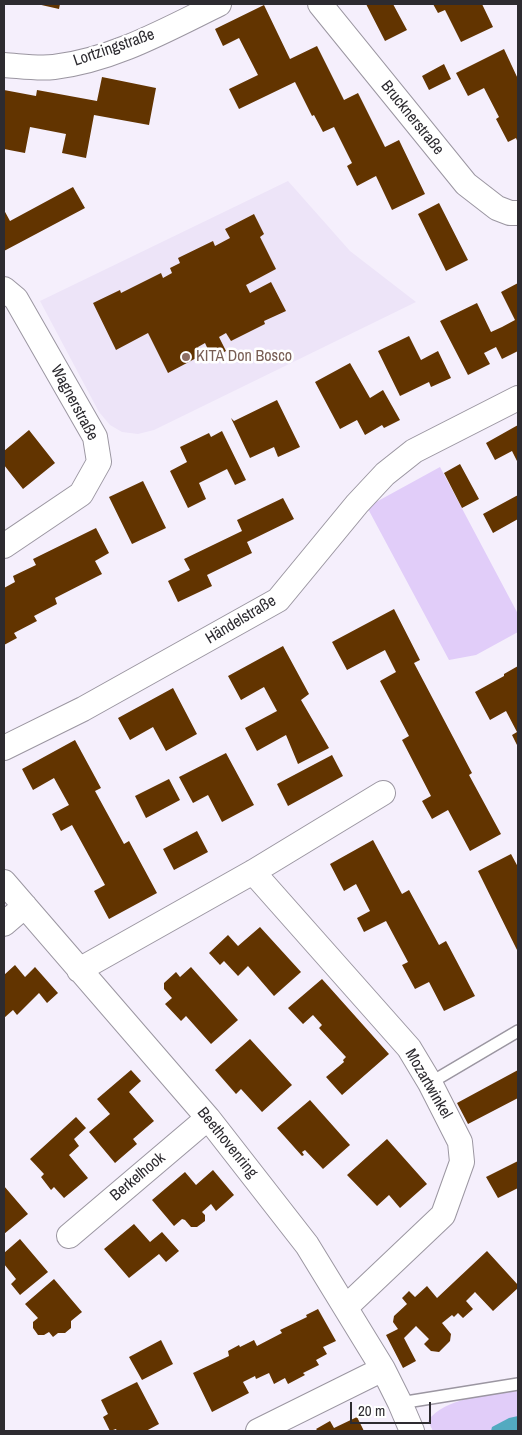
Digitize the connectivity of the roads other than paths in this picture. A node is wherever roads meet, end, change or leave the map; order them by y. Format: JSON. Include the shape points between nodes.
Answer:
{"nodes":[{"id":1,"x":219,"y":4,"type":"edge"},
{"id":2,"x":320,"y":4,"type":"edge"},
{"id":3,"x":4,"y":65,"type":"edge"},
{"id":4,"x":518,"y":213,"type":"edge"},
{"id":5,"x":4,"y":289,"type":"edge"},
{"id":6,"x":518,"y":398,"type":"edge"},
{"id":7,"x":4,"y":546,"type":"edge"},
{"id":8,"x":4,"y":748,"type":"edge"},
{"id":9,"x":383,"y":793,"type":"dead end"},
{"id":10,"x":253,"y":872,"type":"junction"},
{"id":11,"x":4,"y":882,"type":"edge"},
{"id":12,"x":24,"y":906,"type":"junction"},
{"id":13,"x":4,"y":924,"type":"edge"},
{"id":14,"x":78,"y":970,"type":"junction"},
{"id":15,"x":518,"y":1031,"type":"edge"},
{"id":16,"x":430,"y":1083,"type":"junction"},
{"id":17,"x":208,"y":1118,"type":"junction"},
{"id":18,"x":69,"y":1236,"type":"dead end"},
{"id":19,"x":346,"y":1307,"type":"junction"},
{"id":20,"x":383,"y":1369,"type":"junction"},
{"id":21,"x":518,"y":1384,"type":"edge"},
{"id":22,"x":400,"y":1403,"type":"junction"},
{"id":23,"x":258,"y":1431,"type":"edge"},
{"id":24,"x":412,"y":1431,"type":"edge"}],
"edges":[{"from":1,"to":3,"type":"street","name":"Lortzingstraße","via":[[137,44],[90,60],[52,68]]},
{"from":2,"to":4,"type":"street","name":"Brucknerstraße","via":[[466,184],[497,208]]},
{"from":5,"to":7,"type":"street","name":"Wagnerstraße","via":[[16,299],[95,437],[99,462],[81,494]]},
{"from":6,"to":8,"type":"street","name":"Händelstraße","via":[[414,452],[385,474],[278,600],[83,710]]},
{"from":9,"to":10,"type":"street"},
{"from":10,"to":14,"type":"street"},
{"from":10,"to":16,"type":"street","name":"Mozartwinkel","via":[[409,1048]]},
{"from":11,"to":12,"type":"street","name":"Beethovenring"},
{"from":12,"to":13,"type":"street"},
{"from":12,"to":14,"type":"street","name":"Beethovenring"},
{"from":14,"to":17,"type":"street","name":"Beethovenring"},
{"from":15,"to":16,"type":"lane"},
{"from":16,"to":19,"type":"street","name":"Mozartwinkel","via":[[460,1142],[462,1162],[443,1215]]},
{"from":17,"to":18,"type":"street","name":"Berkelhook"},
{"from":17,"to":19,"type":"street","name":"Beethovenring","via":[[307,1245]]},
{"from":19,"to":20,"type":"street","name":"Beethovenring"},
{"from":20,"to":22,"type":"street","name":"Beethovenring"},
{"from":20,"to":23,"type":"street"},
{"from":21,"to":22,"type":"lane"},
{"from":22,"to":24,"type":"street","name":"Beethovenring"}]}
